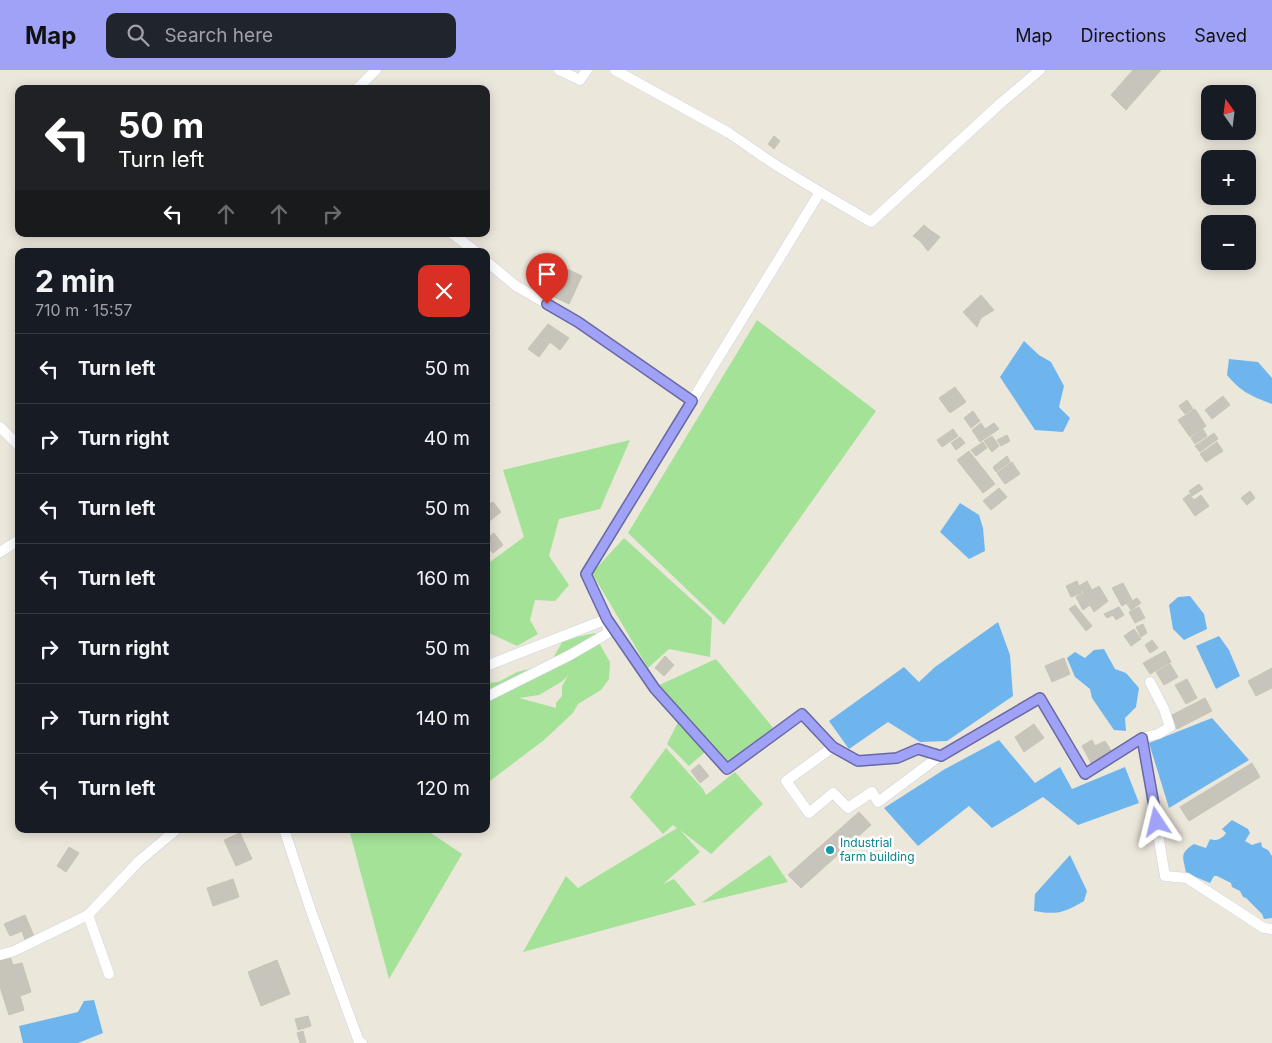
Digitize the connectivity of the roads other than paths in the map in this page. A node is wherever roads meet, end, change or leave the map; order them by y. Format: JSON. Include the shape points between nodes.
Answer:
{"nodes":[{"id":1,"x":376,"y":70,"type":"edge"},
{"id":2,"x":559,"y":70,"type":"edge"},
{"id":3,"x":586,"y":70,"type":"edge"},
{"id":4,"x":614,"y":70,"type":"edge"},
{"id":5,"x":1040,"y":70,"type":"edge"},
{"id":6,"x":362,"y":85,"type":"edge"},
{"id":7,"x":820,"y":192,"type":"junction"},
{"id":8,"x":457,"y":237,"type":"edge"},
{"id":9,"x":471,"y":248,"type":"edge"},
{"id":10,"x":490,"y":264,"type":"edge"},
{"id":11,"x":692,"y":401,"type":"junction"},
{"id":12,"x":0,"y":427,"type":"edge"},
{"id":13,"x":15,"y":442,"type":"edge"},
{"id":14,"x":15,"y":543,"type":"edge"},
{"id":15,"x":0,"y":552,"type":"edge"},
{"id":16,"x":607,"y":619,"type":"junction"},
{"id":17,"x":490,"y":664,"type":"edge"},
{"id":18,"x":1150,"y":682,"type":"dead end"},
{"id":19,"x":490,"y":695,"type":"edge"},
{"id":20,"x":1142,"y":738,"type":"junction"},
{"id":21,"x":833,"y":747,"type":"junction"},
{"id":22,"x":941,"y":756,"type":"junction"},
{"id":23,"x":172,"y":833,"type":"edge"},
{"id":24,"x":285,"y":833,"type":"edge"},
{"id":25,"x":88,"y":915,"type":"junction"},
{"id":26,"x":1272,"y":929,"type":"edge"},
{"id":27,"x":0,"y":955,"type":"edge"},
{"id":28,"x":109,"y":974,"type":"dead end"},
{"id":29,"x":362,"y":1043,"type":"edge"}],
"edges":[{"from":1,"to":6,"type":"street"},
{"from":2,"to":3,"type":"street","via":[[580,80]]},
{"from":4,"to":7,"type":"street","via":[[729,133]]},
{"from":5,"to":7,"type":"street","via":[[870,222]]},
{"from":7,"to":11,"type":"street"},
{"from":8,"to":9,"type":"street"},
{"from":10,"to":11,"type":"street","via":[[516,286],[578,322]]},
{"from":11,"to":16,"type":"street","via":[[586,574]]},
{"from":12,"to":13,"type":"street"},
{"from":14,"to":15,"type":"street"},
{"from":16,"to":17,"type":"street"},
{"from":16,"to":19,"type":"street","via":[[608,633]]},
{"from":16,"to":21,"type":"street","via":[[655,689],[727,769],[802,714]]},
{"from":18,"to":20,"type":"street","via":[[1170,727]]},
{"from":20,"to":22,"type":"street","via":[[1085,774],[1040,698]]},
{"from":20,"to":26,"type":"street","via":[[1166,876],[1186,878],[1264,928]]},
{"from":21,"to":22,"type":"street","via":[[858,761],[897,758],[918,749]]},
{"from":21,"to":22,"type":"street","via":[[786,781],[809,813],[833,793],[848,808],[872,792],[878,802]]},
{"from":23,"to":25,"type":"street"},
{"from":24,"to":29,"type":"street","via":[[311,911]]},
{"from":25,"to":27,"type":"street"},
{"from":25,"to":28,"type":"street"}]}
